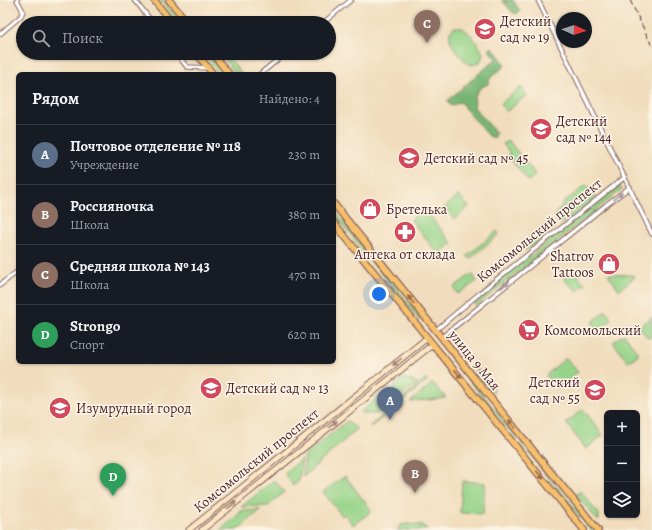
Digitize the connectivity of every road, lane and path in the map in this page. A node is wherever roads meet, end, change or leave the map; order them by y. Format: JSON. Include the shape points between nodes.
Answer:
{"nodes":[{"id":1,"x":17,"y":0,"type":"edge"},
{"id":2,"x":135,"y":0,"type":"edge"},
{"id":3,"x":154,"y":0,"type":"edge"},
{"id":4,"x":169,"y":0,"type":"edge"},
{"id":5,"x":351,"y":0,"type":"edge"},
{"id":6,"x":538,"y":0,"type":"edge"},
{"id":7,"x":21,"y":16,"type":"edge"},
{"id":8,"x":148,"y":16,"type":"edge"},
{"id":9,"x":167,"y":16,"type":"edge"},
{"id":10,"x":182,"y":16,"type":"edge"},
{"id":11,"x":332,"y":16,"type":"edge"},
{"id":12,"x":16,"y":20,"type":"edge"},
{"id":13,"x":0,"y":34,"type":"edge"},
{"id":14,"x":182,"y":60,"type":"edge"},
{"id":15,"x":202,"y":60,"type":"edge"},
{"id":16,"x":218,"y":60,"type":"edge"},
{"id":17,"x":277,"y":60,"type":"edge"},
{"id":18,"x":208,"y":68,"type":"junction"},
{"id":19,"x":211,"y":72,"type":"edge"},
{"id":20,"x":227,"y":72,"type":"edge"},
{"id":21,"x":262,"y":72,"type":"edge"},
{"id":22,"x":625,"y":177,"type":"junction"},
{"id":23,"x":630,"y":187,"type":"junction"},
{"id":24,"x":336,"y":206,"type":"edge"},
{"id":25,"x":336,"y":225,"type":"edge"},
{"id":26,"x":652,"y":234,"type":"edge"},
{"id":27,"x":16,"y":273,"type":"edge"},
{"id":28,"x":0,"y":285,"type":"edge"},
{"id":29,"x":469,"y":303,"type":"junction"},
{"id":30,"x":474,"y":309,"type":"junction"},
{"id":31,"x":436,"y":330,"type":"junction"},
{"id":32,"x":442,"y":337,"type":"junction"},
{"id":33,"x":427,"y":338,"type":"junction"},
{"id":34,"x":433,"y":344,"type":"junction"},
{"id":35,"x":283,"y":454,"type":"junction"},
{"id":36,"x":288,"y":460,"type":"junction"},
{"id":37,"x":189,"y":530,"type":"edge"},
{"id":38,"x":202,"y":530,"type":"edge"},
{"id":39,"x":584,"y":530,"type":"edge"},
{"id":40,"x":598,"y":530,"type":"edge"}],
"edges":[{"from":1,"to":7,"type":"street","via":[[23,11]]},
{"from":2,"to":8,"type":"street"},
{"from":3,"to":9,"type":"main road"},
{"from":4,"to":10,"type":"main road"},
{"from":5,"to":11,"type":"street"},
{"from":6,"to":22,"type":"street"},
{"from":12,"to":13,"type":"street"},
{"from":14,"to":18,"type":"street","via":[[187,67]]},
{"from":15,"to":18,"type":"main road"},
{"from":16,"to":20,"type":"main road"},
{"from":17,"to":21,"type":"street"},
{"from":18,"to":19,"type":"main road"},
{"from":22,"to":23,"type":"street"},
{"from":22,"to":29,"type":"street","name":"Комсомольский проспект"},
{"from":23,"to":26,"type":"street"},
{"from":30,"to":23,"type":"street","name":"Комсомольский проспект","one_way":true},
{"from":31,"to":24,"type":"main road","name":"улица 9 Мая","one_way":true},
{"from":25,"to":33,"type":"main road","name":"улица 9 Мая"},
{"from":27,"to":28,"type":"street"},
{"from":29,"to":30,"type":"street"},
{"from":29,"to":31,"type":"street","name":"Комсомольский проспект"},
{"from":30,"to":32,"type":"street","name":"Комсомольский проспект"},
{"from":31,"to":32,"type":"main road","name":"улица 9 Мая"},
{"from":31,"to":33,"type":"main road","name":"Комсомольский проспект"},
{"from":32,"to":34,"type":"main road","name":"Комсомольский проспект"},
{"from":40,"to":32,"type":"main road","name":"улица 9 Мая","one_way":true},
{"from":33,"to":34,"type":"main road","name":"улица 9 Мая"},
{"from":33,"to":35,"type":"main road","name":"Комсомольский проспект","one_way":true},
{"from":36,"to":34,"type":"main road","name":"Комсомольский проспект","one_way":true},
{"from":34,"to":39,"type":"main road","name":"улица 9 Мая","one_way":true},
{"from":35,"to":36,"type":"main road"},
{"from":35,"to":37,"type":"main road","name":"Комсомольский проспект"},
{"from":38,"to":36,"type":"main road","name":"Комсомольский проспект","one_way":true}]}
